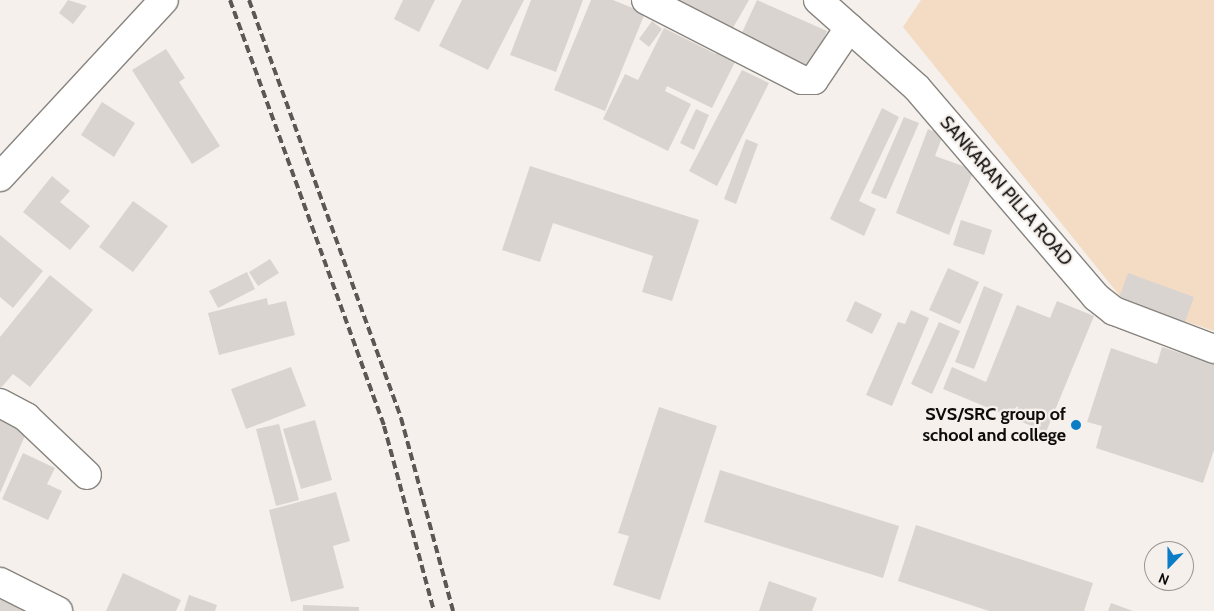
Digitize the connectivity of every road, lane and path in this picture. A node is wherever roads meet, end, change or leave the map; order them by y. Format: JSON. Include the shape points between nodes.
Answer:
{"nodes":[{"id":1,"x":164,"y":0,"type":"edge"},
{"id":2,"x":646,"y":0,"type":"edge"},
{"id":3,"x":818,"y":0,"type":"edge"},
{"id":4,"x":849,"y":28,"type":"junction"},
{"id":5,"x":0,"y":177,"type":"edge"},
{"id":6,"x":1214,"y":349,"type":"edge"},
{"id":7,"x":0,"y":403,"type":"edge"},
{"id":8,"x":87,"y":475,"type":"dead end"},
{"id":9,"x":0,"y":582,"type":"edge"},
{"id":10,"x":58,"y":611,"type":"edge"}],
"edges":[{"from":1,"to":5,"type":"street"},
{"from":2,"to":4,"type":"street","via":[[802,80],[814,80]]},
{"from":3,"to":4,"type":"street","name":"SANKARAN PILLA ROAD"},
{"from":4,"to":6,"type":"street","name":"SANKARAN PILLA ROAD","via":[[917,88],[1096,297],[1114,311]]},
{"from":7,"to":8,"type":"street","via":[[26,418]]},
{"from":9,"to":10,"type":"street"}]}
